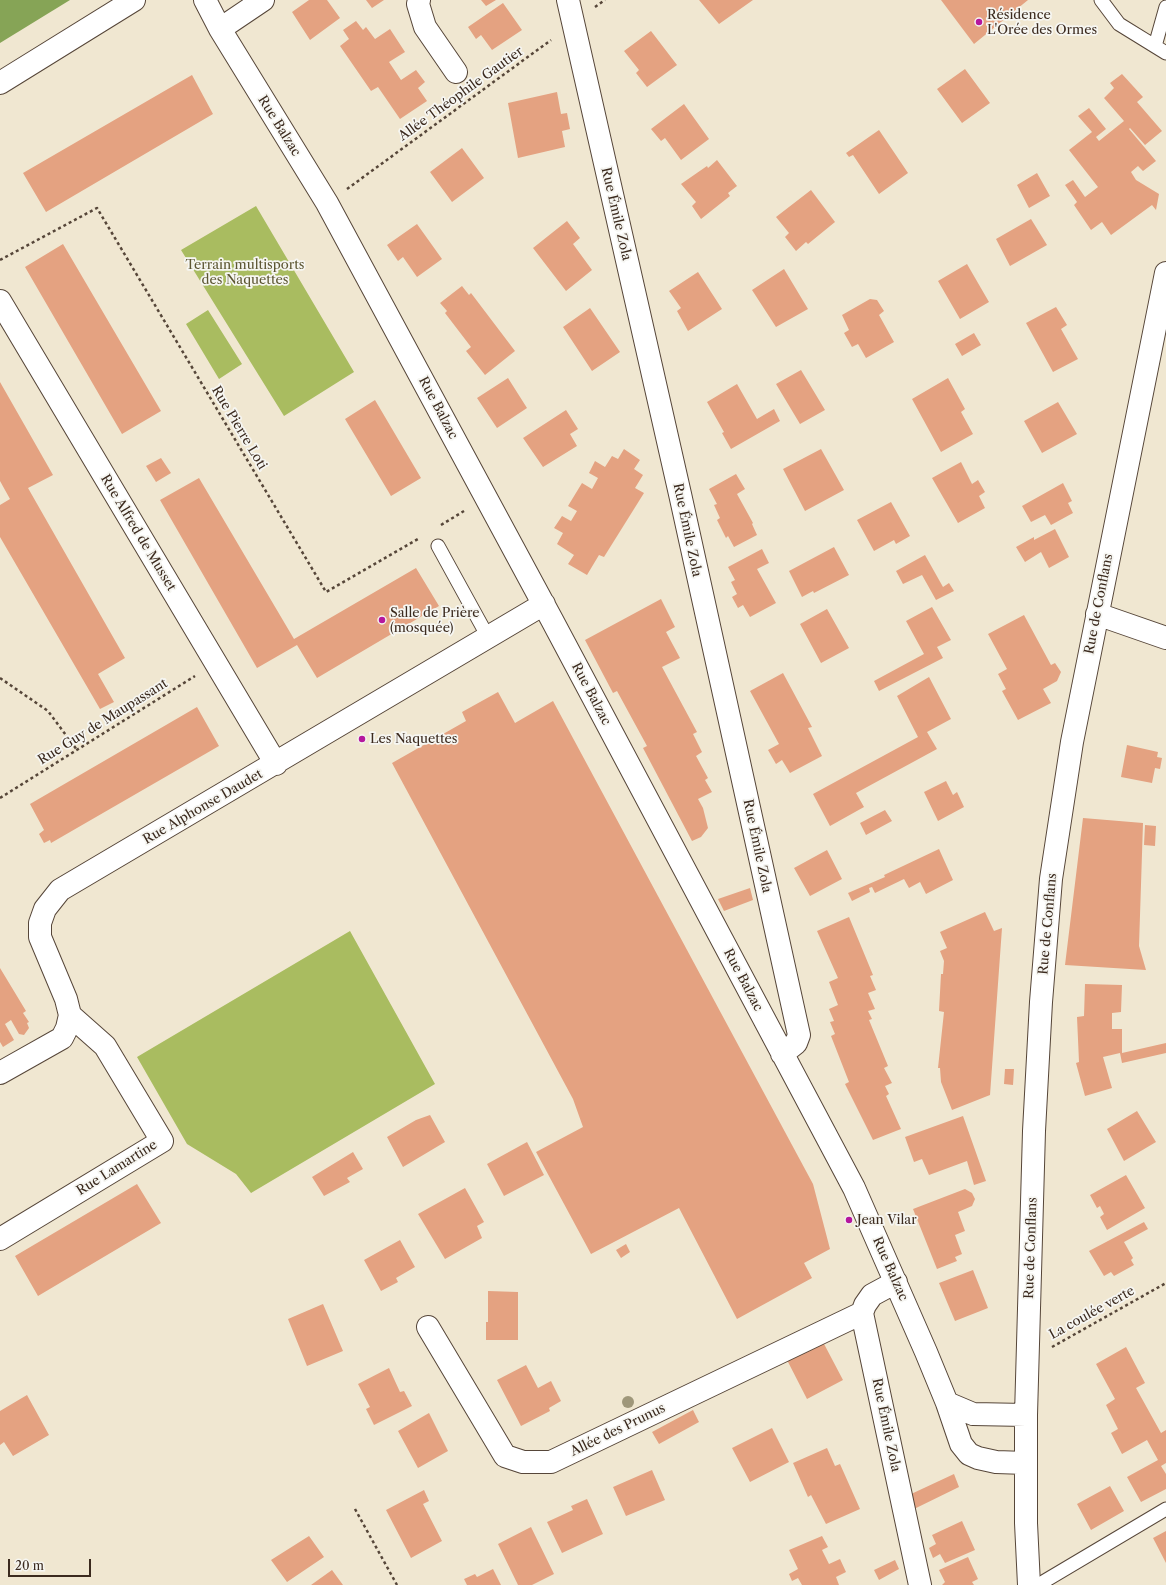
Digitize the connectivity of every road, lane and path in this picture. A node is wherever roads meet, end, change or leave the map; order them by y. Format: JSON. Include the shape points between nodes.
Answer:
{"nodes":[{"id":1,"x":134,"y":0,"type":"edge"},
{"id":2,"x":205,"y":0,"type":"edge"},
{"id":3,"x":263,"y":0,"type":"edge"},
{"id":4,"x":418,"y":0,"type":"edge"},
{"id":5,"x":568,"y":0,"type":"edge"},
{"id":6,"x":605,"y":0,"type":"edge"},
{"id":7,"x":1101,"y":0,"type":"edge"},
{"id":8,"x":1166,"y":7,"type":"edge"},
{"id":9,"x":572,"y":23,"type":"junction"},
{"id":10,"x":220,"y":29,"type":"junction"},
{"id":11,"x":1161,"y":50,"type":"edge"},
{"id":12,"x":456,"y":72,"type":"dead end"},
{"id":13,"x":0,"y":83,"type":"edge"},
{"id":14,"x":327,"y":203,"type":"junction"},
{"id":15,"x":0,"y":260,"type":"edge"},
{"id":16,"x":1166,"y":273,"type":"edge"},
{"id":17,"x":0,"y":301,"type":"edge"},
{"id":18,"x":486,"y":498,"type":"junction"},
{"id":19,"x":436,"y":528,"type":"dead end"},
{"id":20,"x":423,"y":536,"type":"dead end"},
{"id":21,"x":438,"y":546,"type":"dead end"},
{"id":22,"x":544,"y":604,"type":"junction"},
{"id":23,"x":1097,"y":614,"type":"junction"},
{"id":24,"x":488,"y":637,"type":"junction"},
{"id":25,"x":1166,"y":638,"type":"edge"},
{"id":26,"x":216,"y":662,"type":"junction"},
{"id":27,"x":0,"y":678,"type":"edge"},
{"id":28,"x":77,"y":750,"type":"junction"},
{"id":29,"x":276,"y":764,"type":"junction"},
{"id":30,"x":0,"y":798,"type":"edge"},
{"id":31,"x":70,"y":1015,"type":"junction"},
{"id":32,"x":782,"y":1054,"type":"junction"},
{"id":33,"x":0,"y":1072,"type":"edge"},
{"id":34,"x":0,"y":1239,"type":"edge"},
{"id":35,"x":896,"y":1282,"type":"junction"},
{"id":36,"x":1166,"y":1283,"type":"edge"},
{"id":37,"x":862,"y":1313,"type":"junction"},
{"id":38,"x":428,"y":1327,"type":"dead end"},
{"id":39,"x":1028,"y":1361,"type":"junction"},
{"id":40,"x":947,"y":1403,"type":"junction"},
{"id":41,"x":1026,"y":1415,"type":"junction"},
{"id":42,"x":1026,"y":1463,"type":"junction"},
{"id":43,"x":355,"y":1509,"type":"dead end"},
{"id":44,"x":1166,"y":1509,"type":"edge"},
{"id":45,"x":397,"y":1585,"type":"edge"},
{"id":46,"x":920,"y":1585,"type":"edge"},
{"id":47,"x":1029,"y":1585,"type":"edge"},
{"id":48,"x":1038,"y":1585,"type":"edge"}],
"edges":[{"from":1,"to":13,"type":"street"},
{"from":2,"to":10,"type":"street","name":"Rue Balzac"},
{"from":3,"to":10,"type":"street"},
{"from":4,"to":12,"type":"street","via":[[425,27]]},
{"from":5,"to":9,"type":"street","name":"Rue Émile Zola"},
{"from":6,"to":9,"type":"path","name":"Allée Théophile Gautier"},
{"from":7,"to":11,"type":"lane","via":[[1119,24]]},
{"from":8,"to":11,"type":"lane"},
{"from":9,"to":14,"type":"path","name":"Allée Théophile Gautier","via":[[530,57]]},
{"from":9,"to":32,"type":"street","name":"Rue Émile Zola","via":[[680,494],[799,1035],[793,1046]]},
{"from":10,"to":14,"type":"street","name":"Rue Balzac"},
{"from":14,"to":18,"type":"street","name":"Rue Balzac"},
{"from":15,"to":20,"type":"path","name":"Rue Pierre Loti","via":[[97,208],[326,592]]},
{"from":16,"to":23,"type":"street","name":"Rue de Conflans"},
{"from":17,"to":26,"type":"street","name":"Rue Alfred de Musset"},
{"from":18,"to":19,"type":"path"},
{"from":18,"to":22,"type":"street","name":"Rue Balzac"},
{"from":21,"to":24,"type":"lane"},
{"from":22,"to":24,"type":"street","name":"Rue Alphonse Daudet"},
{"from":22,"to":32,"type":"street","name":"Rue Balzac"},
{"from":23,"to":25,"type":"street"},
{"from":23,"to":39,"type":"street","name":"Rue de Conflans","via":[[1072,742],[1052,878],[1034,1131]]},
{"from":24,"to":29,"type":"street","name":"Rue Alphonse Daudet"},
{"from":26,"to":28,"type":"path","name":"Rue Guy de Maupassant"},
{"from":26,"to":29,"type":"street","name":"Rue Alfred de Musset"},
{"from":27,"to":28,"type":"path","via":[[48,711]]},
{"from":28,"to":30,"type":"path","name":"Rue Guy de Maupassant"},
{"from":29,"to":31,"type":"street","name":"Rue Alphonse Daudet","via":[[60,890],[45,909],[40,922],[40,937],[66,999]]},
{"from":31,"to":33,"type":"street","via":[[62,1038]]},
{"from":31,"to":34,"type":"street","name":"Rue Lamartine","via":[[105,1046],[162,1141]]},
{"from":32,"to":35,"type":"street","name":"Rue Balzac","via":[[854,1188]]},
{"from":35,"to":37,"type":"street","via":[[872,1295]]},
{"from":35,"to":40,"type":"street","name":"Rue Balzac"},
{"from":36,"to":39,"type":"path","name":"La coulée verte"},
{"from":37,"to":38,"type":"street","name":"Allée des Prunus","via":[[551,1462],[523,1462],[505,1456]]},
{"from":37,"to":46,"type":"street","name":"Rue Émile Zola"},
{"from":39,"to":41,"type":"street","name":"Rue de Conflans"},
{"from":40,"to":41,"type":"street","via":[[973,1414]]},
{"from":40,"to":42,"type":"street","name":"Rue Balzac","via":[[961,1444],[969,1454],[996,1462]]},
{"from":41,"to":42,"type":"street","name":"Rue de Conflans"},
{"from":42,"to":47,"type":"street","name":"Rue de Conflans"},
{"from":43,"to":45,"type":"path"},
{"from":44,"to":48,"type":"lane"}]}
